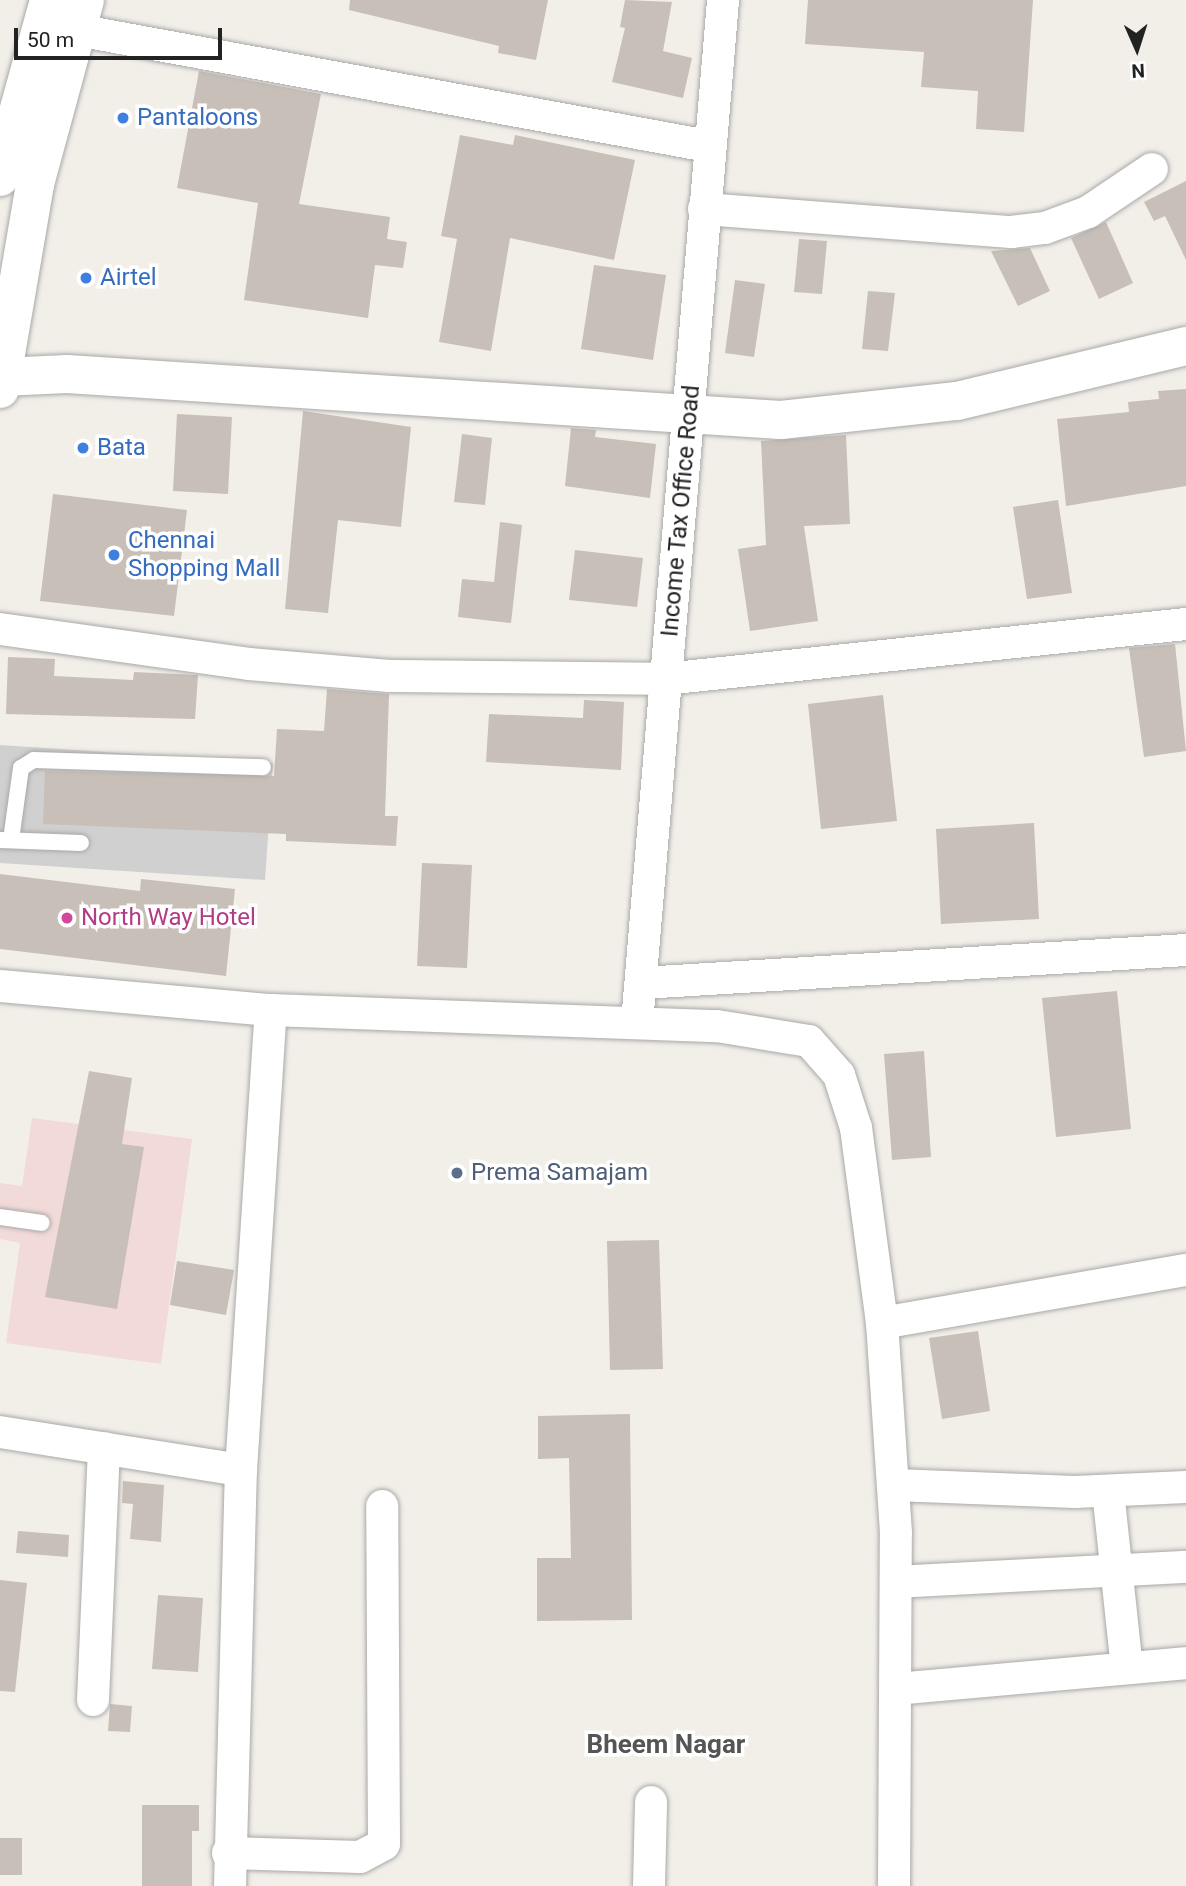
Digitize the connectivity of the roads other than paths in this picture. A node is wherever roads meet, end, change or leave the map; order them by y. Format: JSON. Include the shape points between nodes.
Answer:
{"nodes":[{"id":1,"x":723,"y":0,"type":"edge"},
{"id":2,"x":58,"y":7,"type":"edge"},
{"id":3,"x":708,"y":145,"type":"junction"},
{"id":4,"x":1152,"y":169,"type":"dead end"},
{"id":5,"x":0,"y":177,"type":"edge"},
{"id":6,"x":704,"y":209,"type":"junction"},
{"id":7,"x":1186,"y":346,"type":"edge"},
{"id":8,"x":1,"y":381,"type":"edge"},
{"id":9,"x":691,"y":419,"type":"junction"},
{"id":10,"x":1186,"y":624,"type":"edge"},
{"id":11,"x":0,"y":629,"type":"edge"},
{"id":12,"x":665,"y":679,"type":"junction"},
{"id":13,"x":263,"y":767,"type":"dead end"},
{"id":14,"x":6,"y":840,"type":"edge"},
{"id":15,"x":81,"y":843,"type":"dead end"},
{"id":16,"x":1186,"y":950,"type":"edge"},
{"id":17,"x":642,"y":983,"type":"junction"},
{"id":18,"x":0,"y":986,"type":"edge"},
{"id":19,"x":271,"y":1010,"type":"junction"},
{"id":20,"x":637,"y":1023,"type":"junction"},
{"id":21,"x":0,"y":1217,"type":"edge"},
{"id":22,"x":42,"y":1223,"type":"dead end"},
{"id":23,"x":1186,"y":1270,"type":"edge"},
{"id":24,"x":882,"y":1323,"type":"junction"},
{"id":25,"x":0,"y":1432,"type":"edge"},
{"id":26,"x":104,"y":1448,"type":"junction"},
{"id":27,"x":240,"y":1469,"type":"junction"},
{"id":28,"x":895,"y":1485,"type":"junction"},
{"id":29,"x":1186,"y":1487,"type":"edge"},
{"id":30,"x":1108,"y":1491,"type":"junction"},
{"id":31,"x":382,"y":1506,"type":"dead end"},
{"id":32,"x":1186,"y":1567,"type":"edge"},
{"id":33,"x":1117,"y":1574,"type":"junction"},
{"id":34,"x":896,"y":1582,"type":"junction"},
{"id":35,"x":1186,"y":1663,"type":"edge"},
{"id":36,"x":1126,"y":1668,"type":"junction"},
{"id":37,"x":897,"y":1689,"type":"junction"},
{"id":38,"x":93,"y":1700,"type":"dead end"},
{"id":39,"x":651,"y":1802,"type":"dead end"},
{"id":40,"x":228,"y":1853,"type":"junction"},
{"id":41,"x":230,"y":1886,"type":"edge"},
{"id":42,"x":649,"y":1886,"type":"edge"},
{"id":43,"x":894,"y":1886,"type":"edge"}],
"edges":[{"from":1,"to":3,"type":"street","name":"Income Tax Office Road"},
{"from":2,"to":3,"type":"street"},
{"from":2,"to":5,"type":"street"},
{"from":2,"to":8,"type":"street","via":[[35,184]]},
{"from":3,"to":6,"type":"street","name":"Income Tax Office Road"},
{"from":4,"to":6,"type":"street","via":[[1088,212],[1045,228],[1011,232]]},
{"from":6,"to":9,"type":"street","name":"Income Tax Office Road"},
{"from":7,"to":9,"type":"street","via":[[1041,384],[879,413],[781,420]]},
{"from":8,"to":9,"type":"street","via":[[68,374]]},
{"from":9,"to":12,"type":"street","name":"Income Tax Office Road"},
{"from":10,"to":12,"type":"street"},
{"from":11,"to":12,"type":"street","via":[[249,664],[389,676]]},
{"from":12,"to":17,"type":"street","name":"Income Tax Office Road"},
{"from":13,"to":14,"type":"lane","via":[[34,760],[21,768]]},
{"from":14,"to":15,"type":"lane"},
{"from":16,"to":17,"type":"street"},
{"from":17,"to":20,"type":"street","name":"Income Tax Office Road"},
{"from":18,"to":19,"type":"street"},
{"from":19,"to":20,"type":"street"},
{"from":19,"to":27,"type":"street"},
{"from":20,"to":24,"type":"street","via":[[763,1030],[809,1041],[826,1056],[839,1075],[856,1128]]},
{"from":21,"to":22,"type":"lane"},
{"from":23,"to":24,"type":"street"},
{"from":24,"to":28,"type":"street"},
{"from":25,"to":26,"type":"street"},
{"from":26,"to":27,"type":"street"},
{"from":26,"to":38,"type":"street"},
{"from":27,"to":40,"type":"street"},
{"from":28,"to":30,"type":"street"},
{"from":28,"to":34,"type":"street"},
{"from":29,"to":30,"type":"street"},
{"from":30,"to":33,"type":"street"},
{"from":31,"to":40,"type":"street","via":[[384,1844],[360,1857]]},
{"from":32,"to":33,"type":"street"},
{"from":33,"to":34,"type":"street"},
{"from":33,"to":36,"type":"street"},
{"from":34,"to":37,"type":"street"},
{"from":35,"to":36,"type":"street"},
{"from":36,"to":37,"type":"street"},
{"from":37,"to":43,"type":"street"},
{"from":39,"to":42,"type":"street"},
{"from":40,"to":41,"type":"street"}]}
